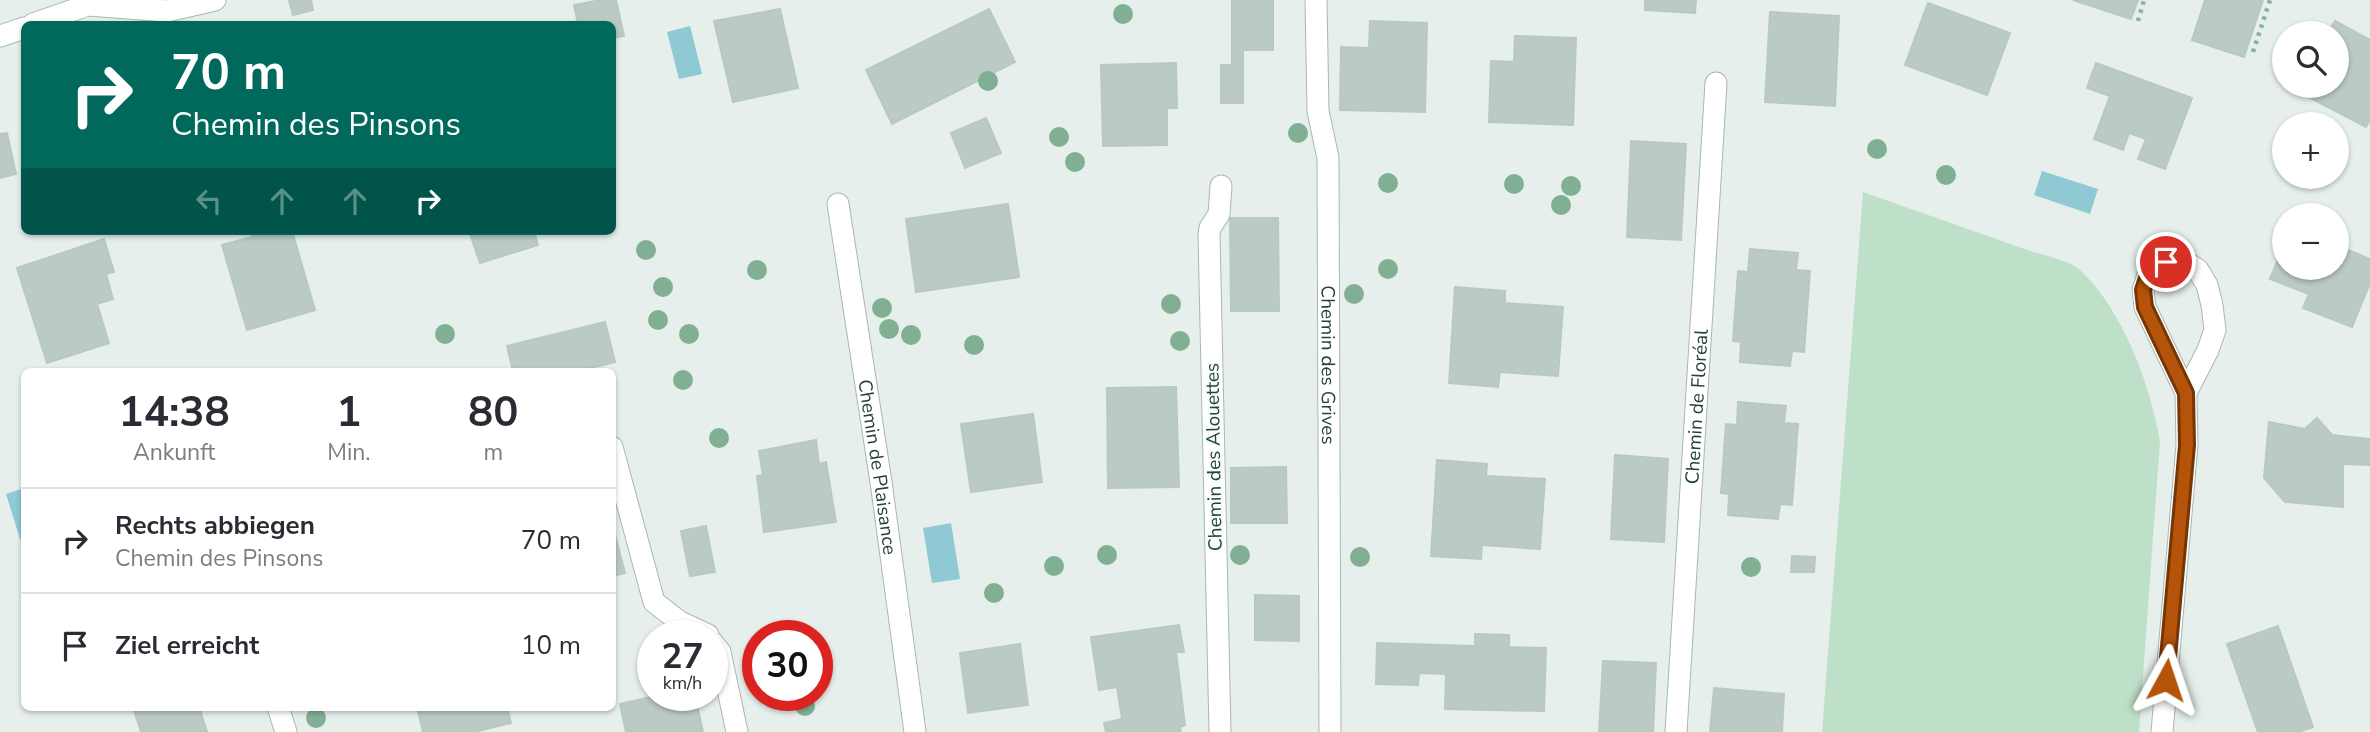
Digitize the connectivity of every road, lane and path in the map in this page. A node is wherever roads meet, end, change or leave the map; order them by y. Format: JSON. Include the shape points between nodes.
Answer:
{"nodes":[{"id":1,"x":215,"y":0,"type":"edge"},
{"id":2,"x":1316,"y":0,"type":"edge"},
{"id":3,"x":2144,"y":0,"type":"edge"},
{"id":4,"x":2270,"y":0,"type":"edge"},
{"id":5,"x":42,"y":21,"type":"edge"},
{"id":6,"x":2138,"y":21,"type":"dead end"},
{"id":7,"x":21,"y":29,"type":"edge"},
{"id":8,"x":0,"y":36,"type":"edge"},
{"id":9,"x":2253,"y":52,"type":"dead end"},
{"id":10,"x":1716,"y":83,"type":"dead end"},
{"id":11,"x":1221,"y":186,"type":"dead end"},
{"id":12,"x":838,"y":204,"type":"dead end"},
{"id":13,"x":2186,"y":393,"type":"junction"},
{"id":14,"x":616,"y":462,"type":"edge"},
{"id":15,"x":677,"y":620,"type":"edge"},
{"id":16,"x":728,"y":690,"type":"edge"},
{"id":17,"x":279,"y":711,"type":"edge"},
{"id":18,"x":286,"y":732,"type":"edge"},
{"id":19,"x":737,"y":732,"type":"edge"},
{"id":20,"x":915,"y":732,"type":"edge"},
{"id":21,"x":1220,"y":732,"type":"edge"},
{"id":22,"x":1329,"y":732,"type":"edge"},
{"id":23,"x":1676,"y":732,"type":"edge"},
{"id":24,"x":2161,"y":732,"type":"edge"}],
"edges":[{"from":1,"to":5,"type":"street","via":[[167,11],[88,5]]},
{"from":2,"to":22,"type":"street","name":"Chemin des Grives","via":[[1318,111],[1328,158]]},
{"from":3,"to":6,"type":"path"},
{"from":4,"to":9,"type":"path"},
{"from":7,"to":8,"type":"street"},
{"from":10,"to":23,"type":"street","name":"Chemin de Floréal"},
{"from":11,"to":21,"type":"street","name":"Chemin des Alouettes","via":[[1219,214],[1209,235]]},
{"from":12,"to":20,"type":"street","name":"Chemin de Plaisance"},
{"from":13,"to":13,"type":"street","via":[[2215,330],[2212,305],[2199,270],[2166,262],[2147,278],[2145,307]]},
{"from":13,"to":24,"type":"street","via":[[2187,445]]},
{"from":14,"to":15,"type":"street","via":[[654,602]]},
{"from":16,"to":19,"type":"street"},
{"from":17,"to":18,"type":"street"}]}
